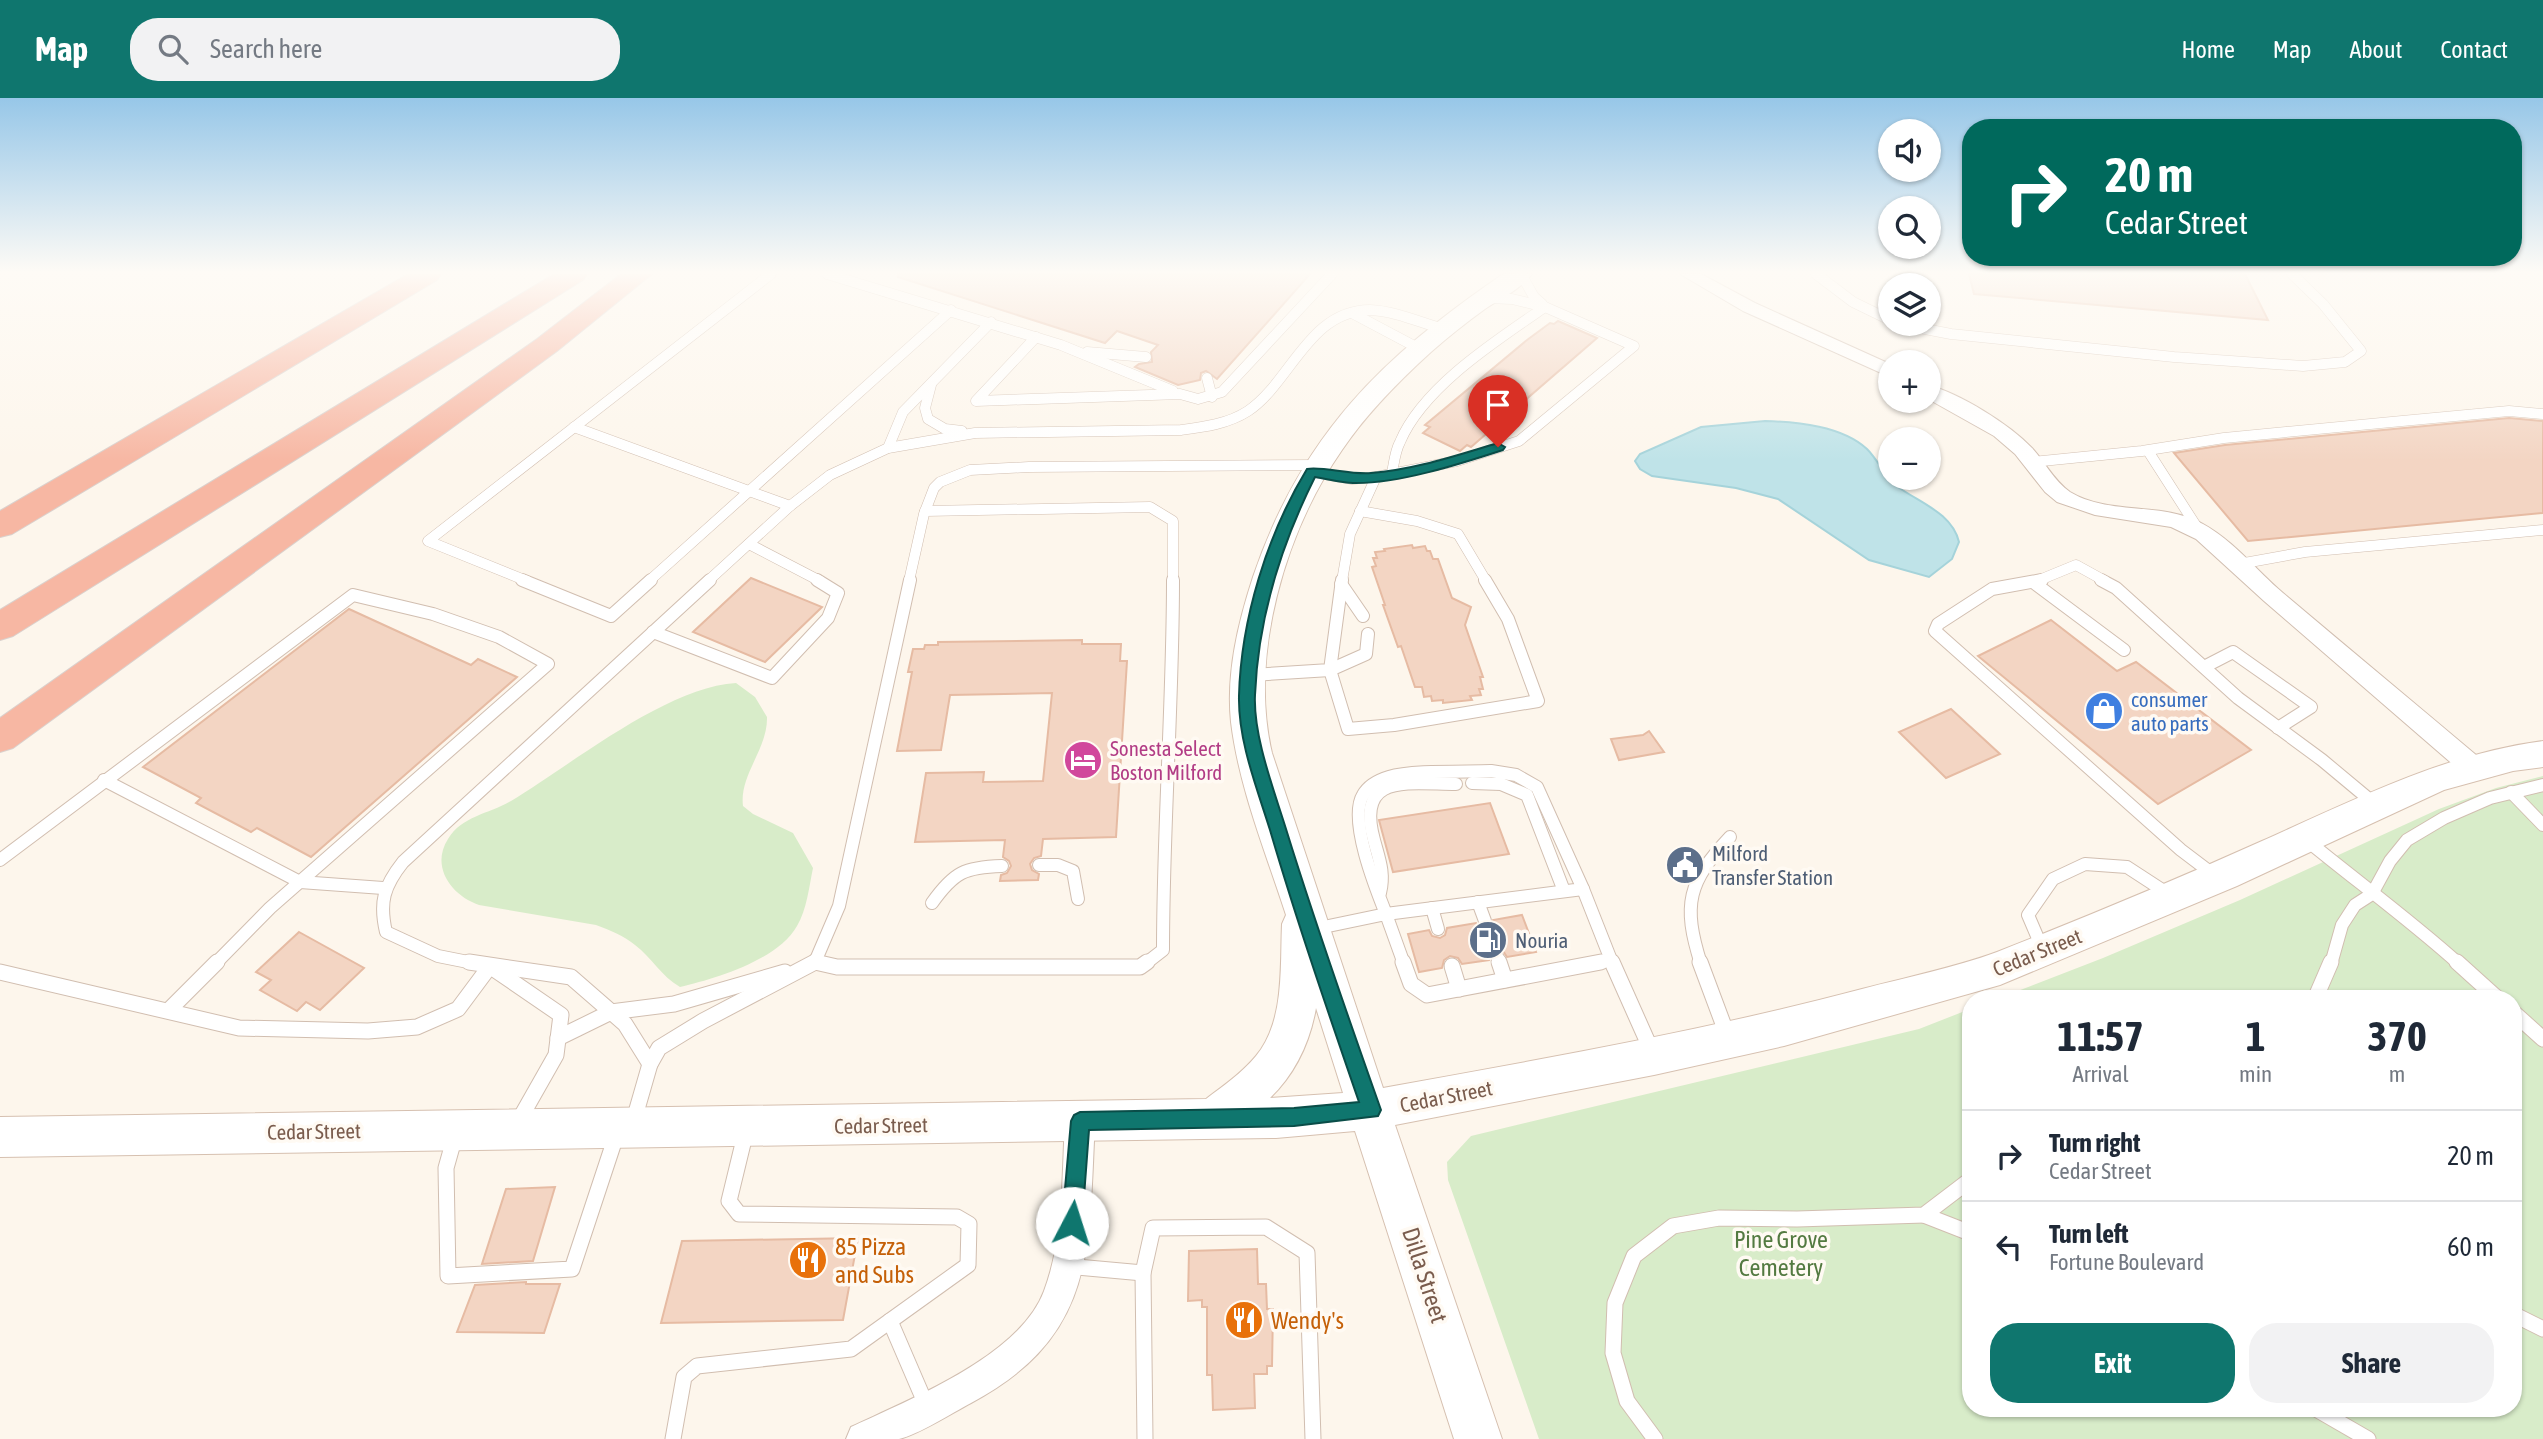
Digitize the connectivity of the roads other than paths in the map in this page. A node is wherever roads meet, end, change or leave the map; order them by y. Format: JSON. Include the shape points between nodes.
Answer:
{"nodes":[{"id":1,"x":316,"y":337,"type":"edge"},
{"id":2,"x":322,"y":337,"type":"edge"},
{"id":3,"x":471,"y":337,"type":"edge"},
{"id":4,"x":558,"y":337,"type":"edge"},
{"id":5,"x":690,"y":337,"type":"edge"},
{"id":6,"x":921,"y":337,"type":"edge"},
{"id":7,"x":977,"y":337,"type":"edge"},
{"id":8,"x":1037,"y":337,"type":"joint"},
{"id":9,"x":1276,"y":337,"type":"edge"},
{"id":10,"x":1312,"y":337,"type":"edge"},
{"id":11,"x":1396,"y":337,"type":"edge"},
{"id":12,"x":1433,"y":337,"type":"edge"},
{"id":13,"x":1502,"y":337,"type":"edge"},
{"id":14,"x":1613,"y":337,"type":"edge"},
{"id":15,"x":1815,"y":337,"type":"edge"},
{"id":16,"x":1981,"y":337,"type":"edge"},
{"id":17,"x":2350,"y":337,"type":"edge"},
{"id":18,"x":1418,"y":348,"type":"junction"},
{"id":19,"x":1077,"y":351,"type":"junction"},
{"id":20,"x":1146,"y":356,"type":"dead end"},
{"id":21,"x":1878,"y":365,"type":"edge"},
{"id":22,"x":1207,"y":379,"type":"dead end"},
{"id":23,"x":931,"y":384,"type":"junction"},
{"id":24,"x":1180,"y":394,"type":"junction"},
{"id":25,"x":1212,"y":397,"type":"junction"},
{"id":26,"x":1941,"y":398,"type":"edge"},
{"id":27,"x":2543,"y":414,"type":"edge"},
{"id":28,"x":574,"y":427,"type":"junction"},
{"id":29,"x":975,"y":433,"type":"junction"},
{"id":30,"x":888,"y":448,"type":"junction"},
{"id":31,"x":2148,"y":451,"type":"junction"},
{"id":32,"x":2032,"y":462,"type":"junction"},
{"id":33,"x":1315,"y":468,"type":"junction"},
{"id":34,"x":1392,"y":473,"type":"junction"},
{"id":35,"x":1376,"y":477,"type":"junction"},
{"id":36,"x":749,"y":491,"type":"junction"},
{"id":37,"x":0,"y":498,"type":"edge"},
{"id":38,"x":790,"y":506,"type":"junction"},
{"id":39,"x":925,"y":511,"type":"junction"},
{"id":40,"x":1360,"y":511,"type":"junction"},
{"id":41,"x":0,"y":526,"type":"edge"},
{"id":42,"x":2543,"y":530,"type":"edge"},
{"id":43,"x":2200,"y":532,"type":"junction"},
{"id":44,"x":749,"y":544,"type":"junction"},
{"id":45,"x":2239,"y":564,"type":"junction"},
{"id":46,"x":2033,"y":582,"type":"junction"},
{"id":47,"x":1341,"y":584,"type":"junction"},
{"id":48,"x":1363,"y":616,"type":"dead end"},
{"id":49,"x":0,"y":627,"type":"edge"},
{"id":50,"x":653,"y":632,"type":"junction"},
{"id":51,"x":1368,"y":634,"type":"dead end"},
{"id":52,"x":2124,"y":650,"type":"dead end"},
{"id":53,"x":2204,"y":667,"type":"junction"},
{"id":54,"x":1330,"y":670,"type":"junction"},
{"id":55,"x":1248,"y":675,"type":"junction"},
{"id":56,"x":2278,"y":728,"type":"junction"},
{"id":57,"x":0,"y":738,"type":"edge"},
{"id":58,"x":2543,"y":754,"type":"edge"},
{"id":59,"x":2473,"y":767,"type":"junction"},
{"id":60,"x":104,"y":780,"type":"junction"},
{"id":61,"x":1472,"y":783,"type":"dead end"},
{"id":62,"x":1456,"y":784,"type":"dead end"},
{"id":63,"x":2543,"y":785,"type":"edge"},
{"id":64,"x":2511,"y":792,"type":"junction"},
{"id":65,"x":2376,"y":805,"type":"junction"},
{"id":66,"x":2543,"y":825,"type":"edge"},
{"id":67,"x":1730,"y":837,"type":"dead end"},
{"id":68,"x":2304,"y":838,"type":"junction"},
{"id":69,"x":0,"y":860,"type":"edge"},
{"id":70,"x":1040,"y":865,"type":"dead end"},
{"id":71,"x":1002,"y":866,"type":"dead end"},
{"id":72,"x":2217,"y":877,"type":"junction"},
{"id":73,"x":300,"y":882,"type":"junction"},
{"id":74,"x":383,"y":888,"type":"junction"},
{"id":75,"x":1583,"y":889,"type":"junction"},
{"id":76,"x":1564,"y":891,"type":"junction"},
{"id":77,"x":2372,"y":894,"type":"junction"},
{"id":78,"x":2172,"y":896,"type":"junction"},
{"id":79,"x":1379,"y":897,"type":"junction"},
{"id":80,"x":1078,"y":899,"type":"dead end"},
{"id":81,"x":1478,"y":902,"type":"junction"},
{"id":82,"x":932,"y":903,"type":"dead end"},
{"id":83,"x":1432,"y":908,"type":"junction"},
{"id":84,"x":1386,"y":914,"type":"junction"},
{"id":85,"x":1306,"y":918,"type":"junction"},
{"id":86,"x":1485,"y":921,"type":"dead end"},
{"id":87,"x":1438,"y":929,"type":"dead end"},
{"id":88,"x":2043,"y":950,"type":"junction"},
{"id":89,"x":1498,"y":958,"type":"dead end"},
{"id":90,"x":1612,"y":960,"type":"junction"},
{"id":91,"x":815,"y":962,"type":"junction"},
{"id":92,"x":490,"y":966,"type":"junction"},
{"id":93,"x":1452,"y":966,"type":"dead end"},
{"id":94,"x":795,"y":971,"type":"junction"},
{"id":95,"x":0,"y":972,"type":"edge"},
{"id":96,"x":1506,"y":980,"type":"junction"},
{"id":97,"x":1459,"y":989,"type":"junction"},
{"id":98,"x":2320,"y":990,"type":"edge"},
{"id":99,"x":2488,"y":990,"type":"edge"},
{"id":100,"x":169,"y":1010,"type":"junction"},
{"id":101,"x":611,"y":1012,"type":"junction"},
{"id":102,"x":2522,"y":1020,"type":"edge"},
{"id":103,"x":558,"y":1038,"type":"junction"},
{"id":104,"x":2543,"y":1039,"type":"edge"},
{"id":105,"x":1729,"y":1041,"type":"junction"},
{"id":106,"x":1654,"y":1057,"type":"junction"},
{"id":107,"x":650,"y":1064,"type":"junction"},
{"id":108,"x":1371,"y":1110,"type":"junction"},
{"id":109,"x":1214,"y":1119,"type":"junction"},
{"id":110,"x":1080,"y":1121,"type":"junction"},
{"id":111,"x":625,"y":1128,"type":"junction"},
{"id":112,"x":747,"y":1128,"type":"junction"},
{"id":113,"x":457,"y":1129,"type":"junction"},
{"id":114,"x":514,"y":1129,"type":"junction"},
{"id":115,"x":0,"y":1137,"type":"edge"},
{"id":116,"x":1962,"y":1186,"type":"edge"},
{"id":117,"x":1924,"y":1215,"type":"junction"},
{"id":118,"x":1962,"y":1230,"type":"edge"},
{"id":119,"x":1066,"y":1266,"type":"junction"},
{"id":120,"x":1143,"y":1273,"type":"junction"},
{"id":121,"x":2522,"y":1318,"type":"edge"},
{"id":122,"x":890,"y":1321,"type":"junction"},
{"id":123,"x":2543,"y":1329,"type":"edge"},
{"id":124,"x":927,"y":1407,"type":"junction"},
{"id":125,"x":2330,"y":1417,"type":"edge"},
{"id":126,"x":673,"y":1439,"type":"edge"},
{"id":127,"x":863,"y":1439,"type":"edge"},
{"id":128,"x":1145,"y":1439,"type":"edge"},
{"id":129,"x":1313,"y":1439,"type":"edge"},
{"id":130,"x":1478,"y":1439,"type":"edge"},
{"id":131,"x":1656,"y":1439,"type":"edge"},
{"id":132,"x":2368,"y":1439,"type":"edge"}],
"edges":[{"from":1,"to":37,"type":"highway"},
{"from":2,"to":41,"type":"highway"},
{"from":3,"to":49,"type":"highway"},
{"from":4,"to":57,"type":"highway"},
{"from":5,"to":28,"type":"lane"},
{"from":6,"to":36,"type":"lane"},
{"from":7,"to":23,"type":"lane"},
{"from":8,"to":19,"type":"lane"},
{"from":8,"to":24,"type":"lane","via":[[976,401]]},
{"from":9,"to":25,"type":"lane"},
{"from":10,"to":29,"type":"lane","via":[[1252,408],[1213,427]]},
{"from":11,"to":18,"type":"lane"},
{"from":12,"to":18,"type":"main road","name":"Dilla Street"},
{"from":13,"to":34,"type":"lane","via":[[1416,415],[1400,440]]},
{"from":14,"to":34,"type":"lane","via":[[1634,346],[1519,441],[1457,461]]},
{"from":15,"to":21,"type":"street"},
{"from":16,"to":17,"type":"lane","via":[[2303,366],[2346,362],[2361,351]]},
{"from":18,"to":33,"type":"main road","name":"Dilla Street","via":[[1338,431]]},
{"from":19,"to":20,"type":"lane"},
{"from":19,"to":24,"type":"lane"},
{"from":22,"to":25,"type":"lane"},
{"from":23,"to":29,"type":"lane","via":[[925,408],[928,419],[946,429]]},
{"from":23,"to":30,"type":"lane","via":[[903,412]]},
{"from":24,"to":25,"type":"lane"},
{"from":26,"to":32,"type":"street","via":[[2009,437]]},
{"from":27,"to":31,"type":"lane","via":[[2510,411],[2402,421],[2224,438]]},
{"from":28,"to":36,"type":"lane"},
{"from":28,"to":36,"type":"lane","via":[[428,541],[611,617]]},
{"from":29,"to":30,"type":"lane"},
{"from":30,"to":38,"type":"lane","via":[[830,475]]},
{"from":31,"to":32,"type":"lane"},
{"from":31,"to":43,"type":"lane"},
{"from":32,"to":43,"type":"street","via":[[2054,491],[2067,499],[2171,519]]},
{"from":33,"to":35,"type":"lane","via":[[1352,479]]},
{"from":33,"to":39,"type":"lane","via":[[970,470],[940,482]]},
{"from":33,"to":55,"type":"main road","name":"Dilla Street","via":[[1274,557],[1258,612]]},
{"from":34,"to":35,"type":"lane"},
{"from":35,"to":40,"type":"lane"},
{"from":36,"to":38,"type":"lane"},
{"from":38,"to":44,"type":"lane"},
{"from":39,"to":91,"type":"lane","via":[[839,906]]},
{"from":39,"to":91,"type":"lane","via":[[1150,507],[1173,521],[1174,688],[1163,950],[1140,967],[837,967]]},
{"from":40,"to":47,"type":"lane","via":[[1350,534]]},
{"from":40,"to":54,"type":"lane","via":[[1416,520],[1458,534],[1508,619],[1538,701],[1348,729]]},
{"from":42,"to":45,"type":"lane","via":[[2305,552]]},
{"from":43,"to":45,"type":"street"},
{"from":44,"to":50,"type":"lane"},
{"from":44,"to":50,"type":"lane","via":[[838,593],[828,618],[772,678]]},
{"from":45,"to":59,"type":"street"},
{"from":46,"to":52,"type":"lane"},
{"from":46,"to":53,"type":"lane","via":[[2076,565],[2116,588]]},
{"from":46,"to":72,"type":"lane","via":[[1992,589],[1938,624],[1935,631]]},
{"from":47,"to":48,"type":"lane"},
{"from":47,"to":54,"type":"lane"},
{"from":50,"to":74,"type":"lane","via":[[403,862]]},
{"from":51,"to":54,"type":"lane","via":[[1366,654]]},
{"from":53,"to":56,"type":"lane"},
{"from":53,"to":56,"type":"lane","via":[[2233,652],[2311,707]]},
{"from":54,"to":55,"type":"lane"},
{"from":55,"to":85,"type":"main road","name":"Dilla Street","via":[[1248,721],[1255,755]]},
{"from":56,"to":65,"type":"lane"},
{"from":58,"to":59,"type":"main road","name":"Cedar Street"},
{"from":59,"to":65,"type":"main road","name":"Cedar Street"},
{"from":60,"to":69,"type":"lane"},
{"from":60,"to":73,"type":"lane"},
{"from":60,"to":73,"type":"lane","via":[[353,595],[433,614],[499,637],[548,664]]},
{"from":61,"to":76,"type":"lane","via":[[1501,783],[1527,795]]},
{"from":62,"to":79,"type":"lane","via":[[1388,787],[1377,793],[1369,810],[1369,825],[1384,876]]},
{"from":63,"to":64,"type":"lane"},
{"from":64,"to":66,"type":"lane"},
{"from":64,"to":77,"type":"lane","via":[[2444,818],[2407,840]]},
{"from":65,"to":68,"type":"main road","name":"Cedar Street"},
{"from":67,"to":105,"type":"lane","via":[[1696,877],[1690,907]]},
{"from":68,"to":72,"type":"main road","name":"Cedar Street"},
{"from":68,"to":77,"type":"lane"},
{"from":70,"to":80,"type":"lane","via":[[1073,871]]},
{"from":71,"to":82,"type":"lane","via":[[958,872]]},
{"from":72,"to":78,"type":"main road","name":"Cedar Street"},
{"from":73,"to":74,"type":"lane"},
{"from":73,"to":100,"type":"lane"},
{"from":74,"to":92,"type":"lane","via":[[380,908],[386,932],[439,956]]},
{"from":75,"to":76,"type":"lane"},
{"from":75,"to":79,"type":"lane","via":[[1536,787],[1516,775],[1490,771],[1392,776],[1377,781],[1361,796],[1356,815]]},
{"from":75,"to":90,"type":"lane"},
{"from":76,"to":81,"type":"lane"},
{"from":77,"to":98,"type":"lane","via":[[2355,905],[2342,925]]},
{"from":77,"to":99,"type":"lane","via":[[2420,928]]},
{"from":78,"to":88,"type":"main road","name":"Cedar Street"},
{"from":78,"to":88,"type":"lane","via":[[2127,867],[2085,864],[2053,879],[2028,915]]},
{"from":79,"to":84,"type":"lane"},
{"from":81,"to":83,"type":"lane"},
{"from":81,"to":86,"type":"lane"},
{"from":83,"to":84,"type":"lane"},
{"from":83,"to":87,"type":"lane"},
{"from":84,"to":85,"type":"lane"},
{"from":84,"to":97,"type":"lane","via":[[1411,984],[1427,995]]},
{"from":85,"to":108,"type":"main road","name":"Dilla Street"},
{"from":85,"to":109,"type":"main road","via":[[1296,1013],[1287,1042],[1270,1070]]},
{"from":88,"to":105,"type":"main road","name":"Cedar Street","via":[[2000,968]]},
{"from":89,"to":96,"type":"lane"},
{"from":90,"to":96,"type":"lane"},
{"from":90,"to":106,"type":"lane"},
{"from":91,"to":94,"type":"lane"},
{"from":92,"to":100,"type":"lane","via":[[458,1009],[417,1027],[368,1031],[239,1028]]},
{"from":92,"to":101,"type":"lane","via":[[571,977]]},
{"from":92,"to":103,"type":"lane","via":[[561,1015]]},
{"from":93,"to":97,"type":"lane"},
{"from":94,"to":101,"type":"lane","via":[[674,1004]]},
{"from":94,"to":107,"type":"lane","via":[[673,1038],[659,1048]]},
{"from":95,"to":100,"type":"lane"},
{"from":96,"to":97,"type":"lane"},
{"from":101,"to":103,"type":"lane"},
{"from":101,"to":107,"type":"lane","via":[[625,1024]]},
{"from":102,"to":104,"type":"lane"},
{"from":103,"to":114,"type":"lane","via":[[556,1055]]},
{"from":105,"to":106,"type":"main road","name":"Cedar Street"},
{"from":106,"to":108,"type":"main road","name":"Cedar Street"},
{"from":107,"to":111,"type":"lane"},
{"from":108,"to":109,"type":"main road","name":"Cedar Street"},
{"from":108,"to":130,"type":"main road","name":"Dilla Street"},
{"from":109,"to":110,"type":"main road","name":"Cedar Street"},
{"from":110,"to":112,"type":"main road","name":"Cedar Street"},
{"from":110,"to":119,"type":"street"},
{"from":111,"to":112,"type":"main road","name":"Cedar Street"},
{"from":111,"to":113,"type":"lane","via":[[572,1269],[448,1276],[446,1168]]},
{"from":111,"to":114,"type":"main road","name":"Cedar Street"},
{"from":112,"to":122,"type":"lane","via":[[729,1201],[739,1214],[957,1217],[969,1224],[968,1265]]},
{"from":113,"to":114,"type":"main road","name":"Cedar Street"},
{"from":113,"to":115,"type":"main road","name":"Cedar Street"},
{"from":116,"to":117,"type":"lane"},
{"from":117,"to":118,"type":"lane"},
{"from":117,"to":131,"type":"lane","via":[[1718,1219],[1673,1226],[1634,1256],[1615,1303],[1613,1353],[1627,1401]]},
{"from":119,"to":120,"type":"lane"},
{"from":119,"to":124,"type":"street","via":[[1049,1315],[1017,1352],[967,1387]]},
{"from":120,"to":128,"type":"lane"},
{"from":120,"to":129,"type":"lane","via":[[1153,1227],[1266,1227],[1307,1253]]},
{"from":121,"to":123,"type":"lane"},
{"from":122,"to":124,"type":"lane"},
{"from":122,"to":126,"type":"lane","via":[[851,1349],[697,1366],[684,1377]]},
{"from":124,"to":127,"type":"street"},
{"from":125,"to":132,"type":"lane"}]}
